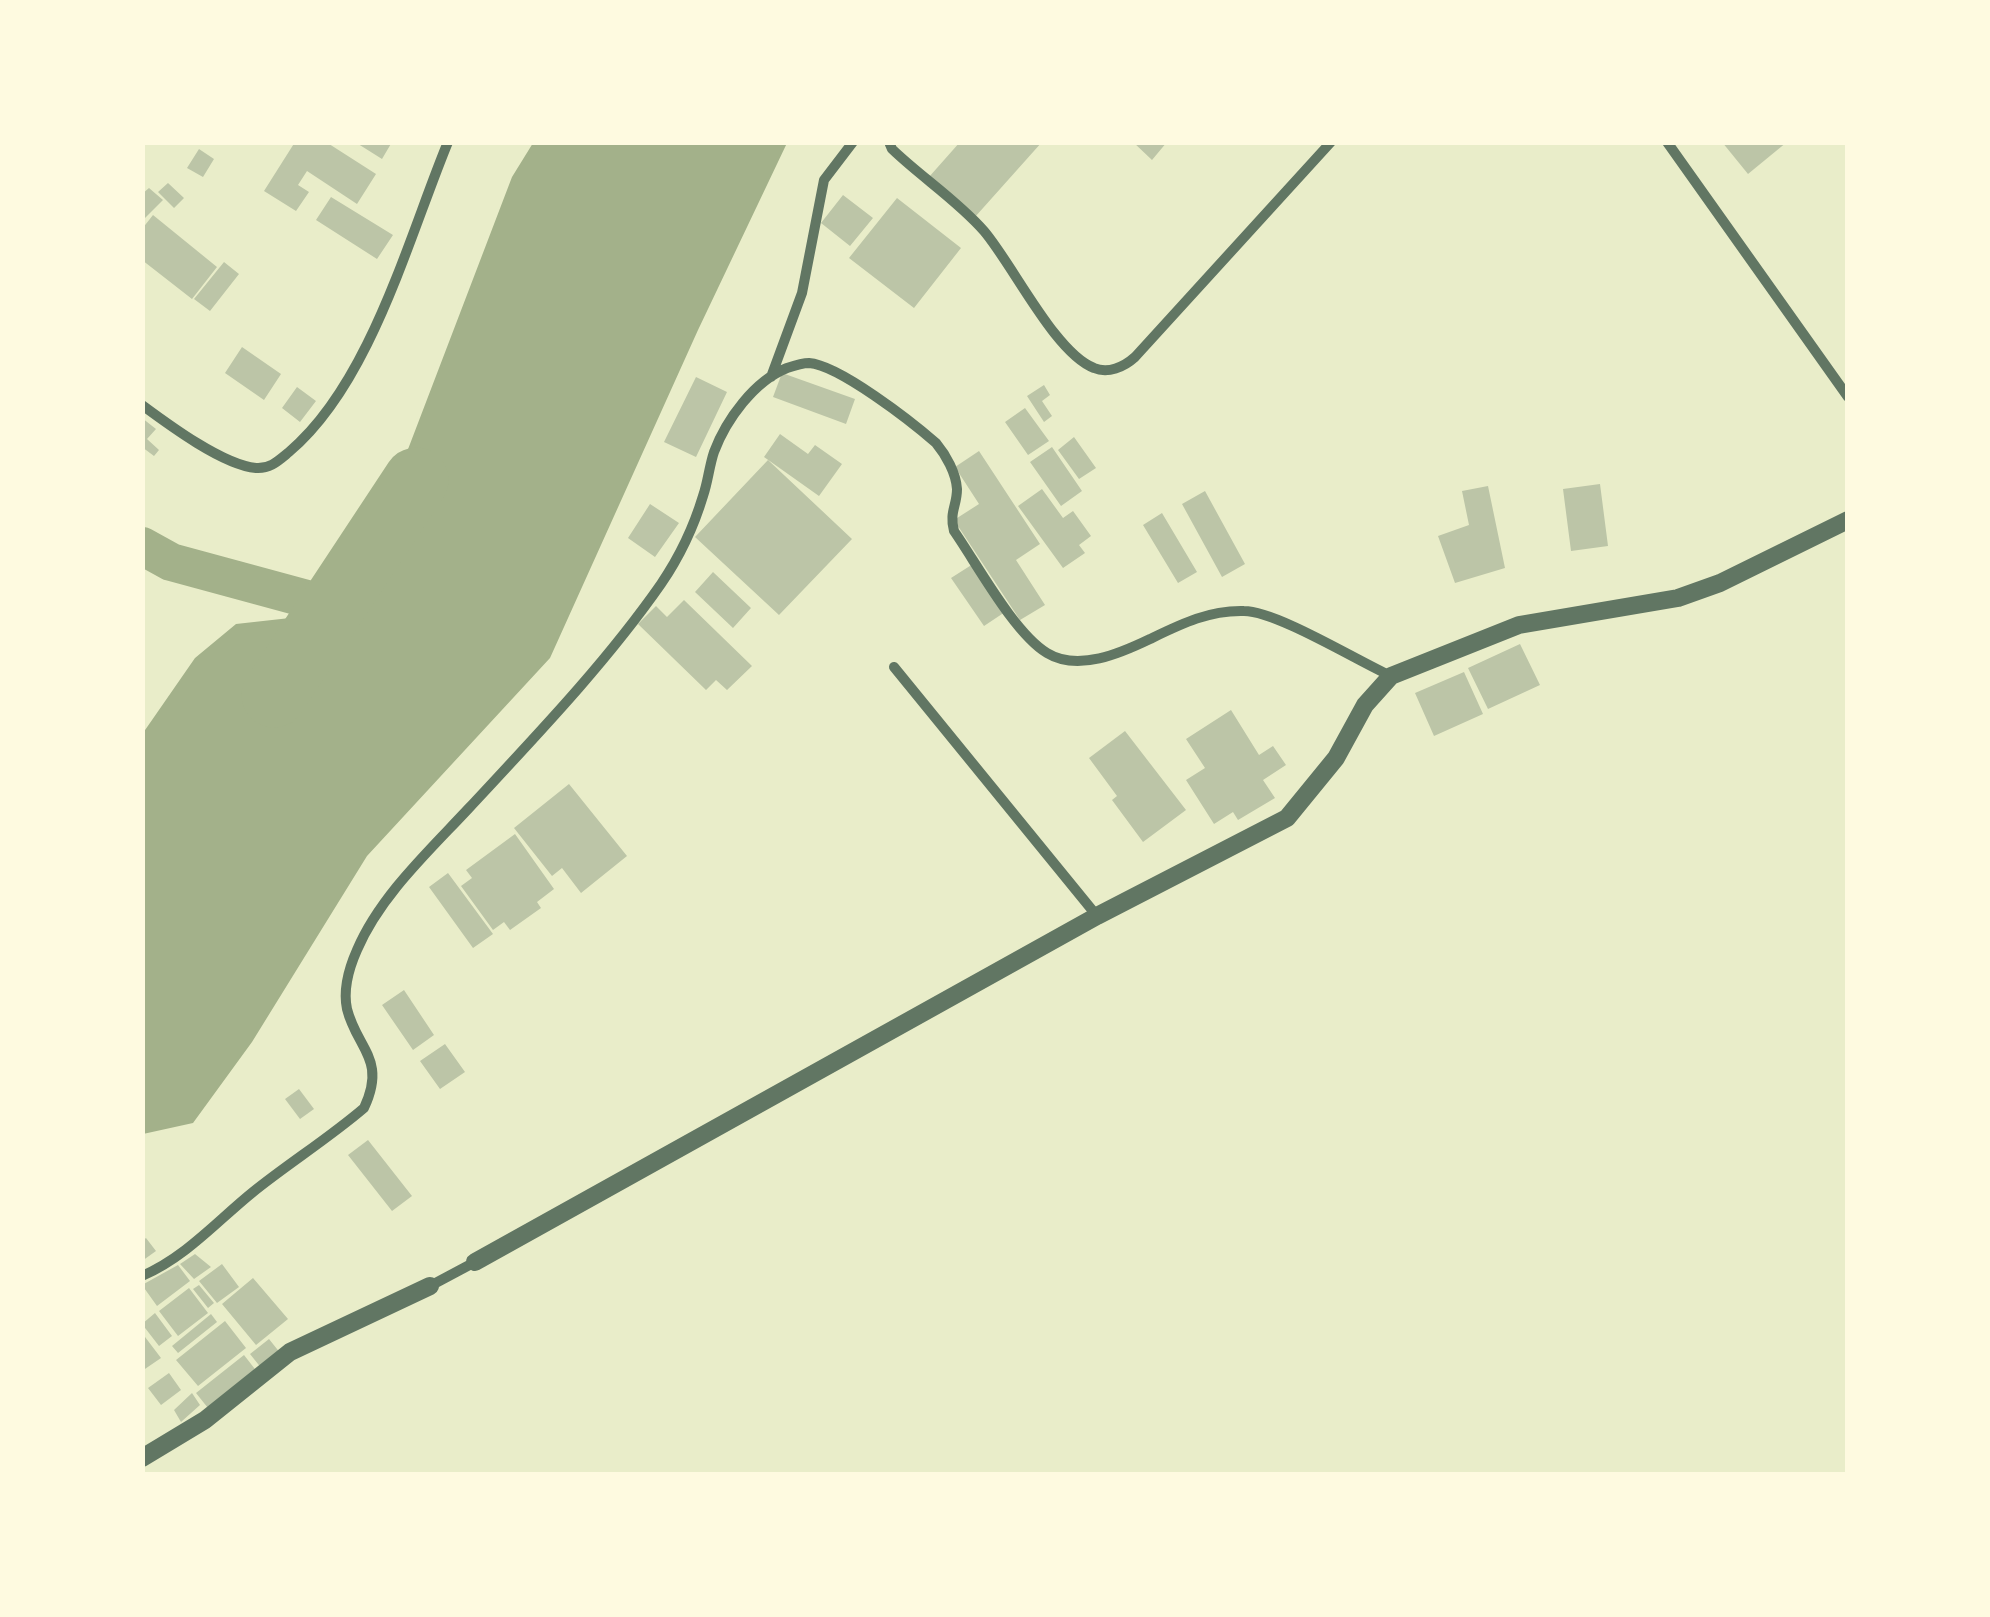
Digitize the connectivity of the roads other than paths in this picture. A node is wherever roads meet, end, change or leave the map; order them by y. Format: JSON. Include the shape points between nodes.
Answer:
{"nodes":[{"id":1,"x":448,"y":142,"type":"edge"},
{"id":2,"x":853,"y":142,"type":"edge"},
{"id":3,"x":889,"y":142,"type":"edge"},
{"id":4,"x":1331,"y":142,"type":"edge"},
{"id":5,"x":1667,"y":142,"type":"edge"},
{"id":6,"x":770,"y":378,"type":"junction"},
{"id":7,"x":1848,"y":397,"type":"edge"},
{"id":8,"x":142,"y":406,"type":"edge"},
{"id":9,"x":1848,"y":520,"type":"edge"},
{"id":10,"x":894,"y":667,"type":"dead end"},
{"id":11,"x":1391,"y":676,"type":"junction"},
{"id":12,"x":1096,"y":916,"type":"junction"},
{"id":13,"x":475,"y":1262,"type":"joint"},
{"id":14,"x":142,"y":1276,"type":"edge"},
{"id":15,"x":430,"y":1286,"type":"joint"},
{"id":16,"x":142,"y":1458,"type":"edge"}],
"edges":[{"from":1,"to":8,"type":"street","via":[[379,317],[330,408],[290,451],[271,466],[254,468],[211,450]]},
{"from":2,"to":6,"type":"street","via":[[824,180],[802,294]]},
{"from":3,"to":4,"type":"street","via":[[983,230],[1062,342],[1097,370],[1116,369],[1136,357]]},
{"from":5,"to":7,"type":"street"},
{"from":6,"to":11,"type":"street","via":[[811,363],[851,381],[936,443],[957,489],[950,516],[954,531],[1008,612],[1049,655],[1107,657],[1211,612],[1249,610]]},
{"from":6,"to":14,"type":"street","via":[[726,427],[681,548],[640,614],[372,922],[349,972],[346,998],[368,1053],[373,1086],[364,1108],[196,1242]]},
{"from":9,"to":11,"type":"street","via":[[1678,598],[1519,625]]},
{"from":10,"to":12,"type":"street"},
{"from":11,"to":12,"type":"street","via":[[1286,818]]},
{"from":12,"to":13,"type":"street"},
{"from":13,"to":15,"type":"street"},
{"from":15,"to":16,"type":"street","via":[[290,1352],[206,1420]]}]}
